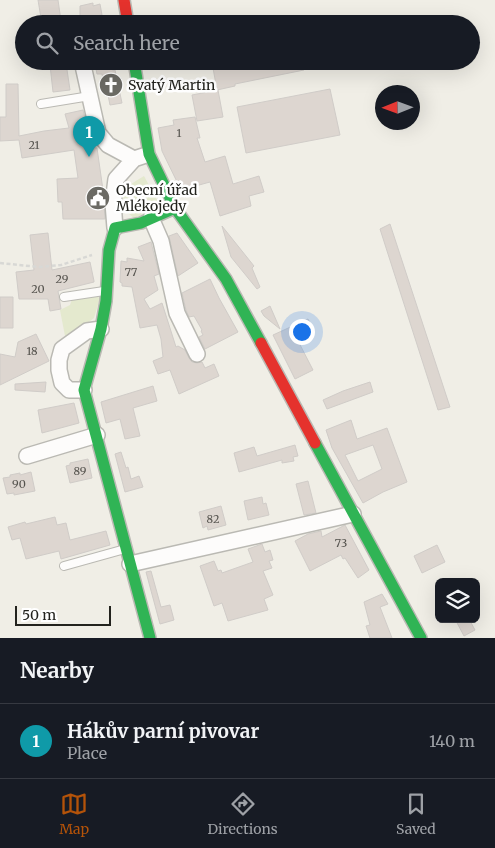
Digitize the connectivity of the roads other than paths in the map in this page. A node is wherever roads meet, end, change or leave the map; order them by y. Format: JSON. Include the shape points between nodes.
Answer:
{"nodes":[{"id":1,"x":124,"y":0,"type":"edge"},
{"id":2,"x":126,"y":15,"type":"edge"},
{"id":3,"x":84,"y":70,"type":"edge"},
{"id":4,"x":135,"y":70,"type":"edge"},
{"id":5,"x":90,"y":96,"type":"junction"},
{"id":6,"x":41,"y":104,"type":"dead end"},
{"id":7,"x":149,"y":154,"type":"junction"},
{"id":8,"x":134,"y":159,"type":"junction"},
{"id":9,"x":175,"y":208,"type":"junction"},
{"id":10,"x":151,"y":218,"type":"junction"},
{"id":11,"x":115,"y":228,"type":"junction"},
{"id":12,"x":106,"y":290,"type":"junction"},
{"id":13,"x":64,"y":297,"type":"dead end"},
{"id":14,"x":101,"y":329,"type":"junction"},
{"id":15,"x":197,"y":354,"type":"dead end"},
{"id":16,"x":84,"y":390,"type":"junction"},
{"id":17,"x":97,"y":436,"type":"junction"},
{"id":18,"x":27,"y":456,"type":"dead end"},
{"id":19,"x":353,"y":514,"type":"junction"},
{"id":20,"x":126,"y":548,"type":"junction"},
{"id":21,"x":130,"y":564,"type":"junction"},
{"id":22,"x":64,"y":566,"type":"dead end"},
{"id":23,"x":150,"y":638,"type":"edge"},
{"id":24,"x":421,"y":638,"type":"edge"}],
"edges":[{"from":1,"to":2,"type":"street"},
{"from":3,"to":5,"type":"street"},
{"from":4,"to":7,"type":"street"},
{"from":5,"to":6,"type":"lane"},
{"from":5,"to":8,"type":"street","via":[[98,133],[108,145]]},
{"from":7,"to":8,"type":"street"},
{"from":7,"to":9,"type":"street"},
{"from":8,"to":11,"type":"street","via":[[116,180],[113,203]]},
{"from":9,"to":10,"type":"street"},
{"from":9,"to":19,"type":"street","via":[[226,279]]},
{"from":10,"to":11,"type":"street"},
{"from":10,"to":15,"type":"street","via":[[161,241],[177,313]]},
{"from":11,"to":12,"type":"street","via":[[109,250]]},
{"from":12,"to":13,"type":"lane"},
{"from":12,"to":14,"type":"street"},
{"from":14,"to":16,"type":"street"},
{"from":14,"to":16,"type":"street","via":[[87,331],[62,349],[59,370],[62,383],[70,390]]},
{"from":16,"to":17,"type":"street"},
{"from":17,"to":18,"type":"street"},
{"from":17,"to":20,"type":"street"},
{"from":19,"to":21,"type":"street"},
{"from":19,"to":24,"type":"street"},
{"from":20,"to":21,"type":"street"},
{"from":20,"to":22,"type":"lane"},
{"from":21,"to":23,"type":"street"}]}
